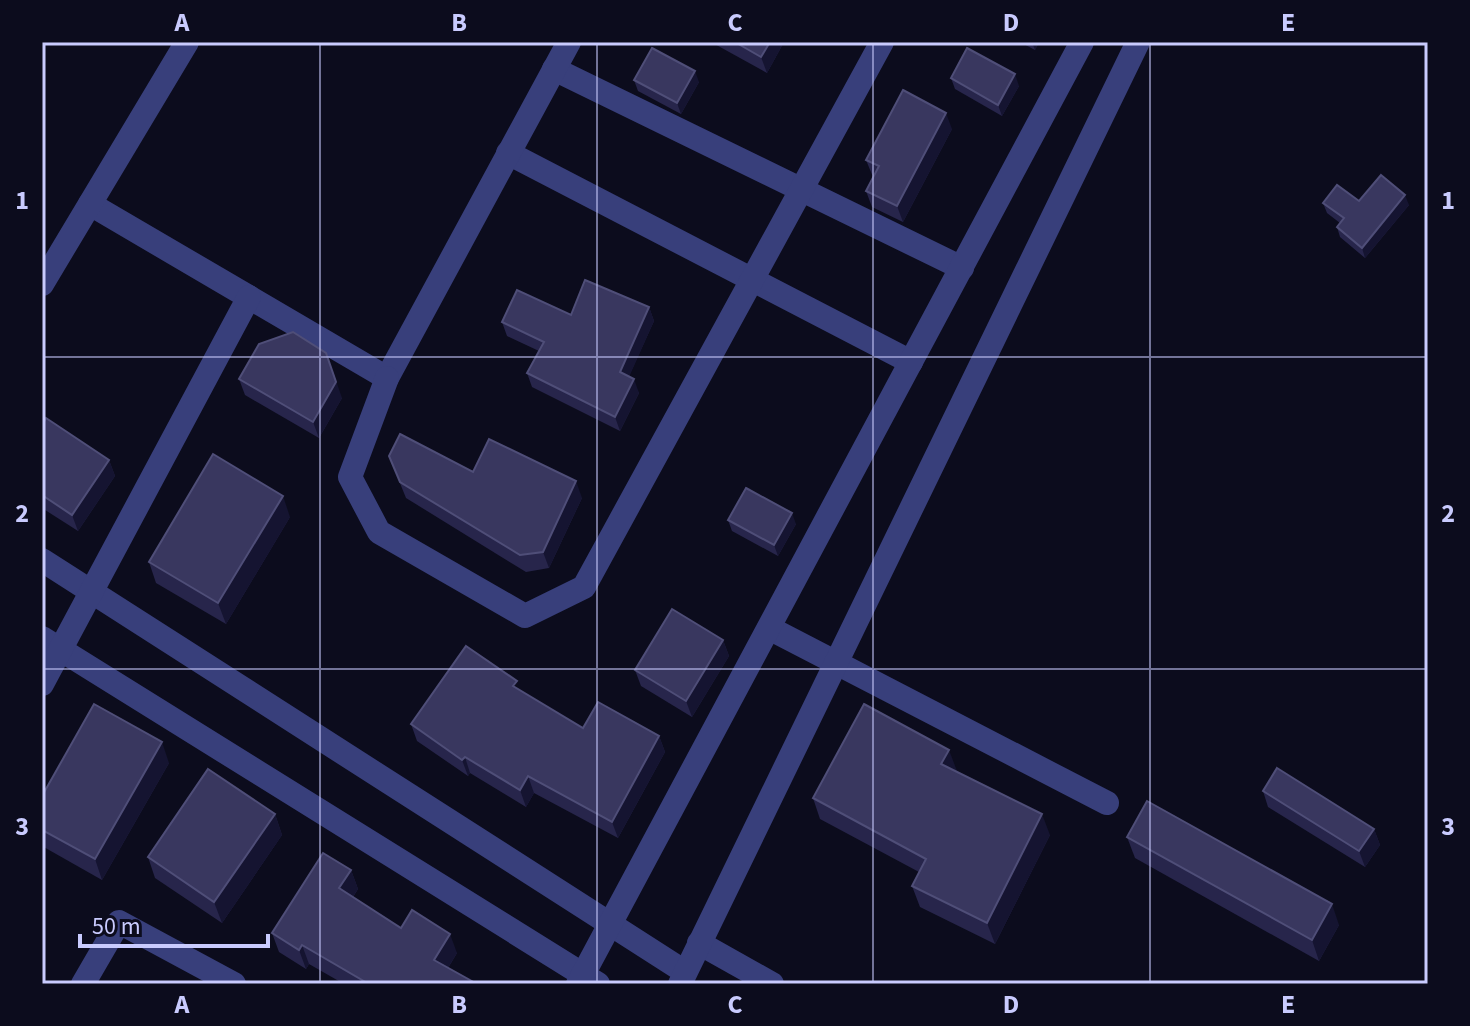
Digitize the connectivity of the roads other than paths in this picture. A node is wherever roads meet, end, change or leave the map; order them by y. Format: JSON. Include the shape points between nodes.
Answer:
{"nodes":[{"id":1,"x":187,"y":42,"type":"edge"},
{"id":2,"x":569,"y":42,"type":"edge"},
{"id":3,"x":882,"y":42,"type":"edge"},
{"id":4,"x":1082,"y":42,"type":"edge"},
{"id":5,"x":1138,"y":42,"type":"edge"},
{"id":6,"x":554,"y":69,"type":"junction"},
{"id":7,"x":508,"y":153,"type":"junction"},
{"id":8,"x":801,"y":189,"type":"junction"},
{"id":9,"x":90,"y":204,"type":"junction"},
{"id":10,"x":962,"y":268,"type":"junction"},
{"id":11,"x":752,"y":279,"type":"junction"},
{"id":12,"x":42,"y":284,"type":"edge"},
{"id":13,"x":249,"y":297,"type":"junction"},
{"id":14,"x":911,"y":362,"type":"junction"},
{"id":15,"x":387,"y":378,"type":"junction"},
{"id":16,"x":42,"y":560,"type":"edge"},
{"id":17,"x":91,"y":592,"type":"junction"},
{"id":18,"x":769,"y":628,"type":"junction"},
{"id":19,"x":51,"y":643,"type":"edge"},
{"id":20,"x":836,"y":663,"type":"junction"},
{"id":21,"x":42,"y":684,"type":"edge"},
{"id":22,"x":1107,"y":803,"type":"dead end"},
{"id":23,"x":611,"y":923,"type":"junction"},
{"id":24,"x":699,"y":943,"type":"junction"},
{"id":25,"x":682,"y":978,"type":"edge"},
{"id":26,"x":586,"y":981,"type":"edge"},
{"id":27,"x":83,"y":984,"type":"edge"},
{"id":28,"x":234,"y":984,"type":"edge"},
{"id":29,"x":772,"y":984,"type":"edge"}],
"edges":[{"from":1,"to":9,"type":"street"},
{"from":2,"to":6,"type":"street"},
{"from":3,"to":8,"type":"street"},
{"from":4,"to":10,"type":"street"},
{"from":5,"to":20,"type":"street"},
{"from":6,"to":7,"type":"street"},
{"from":6,"to":8,"type":"street"},
{"from":7,"to":11,"type":"street"},
{"from":7,"to":15,"type":"street"},
{"from":8,"to":10,"type":"street"},
{"from":8,"to":11,"type":"street"},
{"from":9,"to":12,"type":"street"},
{"from":9,"to":13,"type":"street"},
{"from":10,"to":14,"type":"street"},
{"from":11,"to":14,"type":"street"},
{"from":11,"to":15,"type":"street","via":[[584,587],[525,616],[379,532],[350,477]]},
{"from":13,"to":15,"type":"street"},
{"from":13,"to":17,"type":"street"},
{"from":14,"to":18,"type":"street"},
{"from":16,"to":17,"type":"street"},
{"from":17,"to":19,"type":"street"},
{"from":17,"to":23,"type":"street"},
{"from":18,"to":20,"type":"street"},
{"from":18,"to":23,"type":"street"},
{"from":19,"to":21,"type":"street"},
{"from":19,"to":26,"type":"street"},
{"from":20,"to":22,"type":"street"},
{"from":20,"to":24,"type":"street"},
{"from":23,"to":25,"type":"street"},
{"from":23,"to":26,"type":"street"},
{"from":24,"to":25,"type":"street"},
{"from":24,"to":29,"type":"street"},
{"from":27,"to":28,"type":"street","via":[[119,922]]}]}
